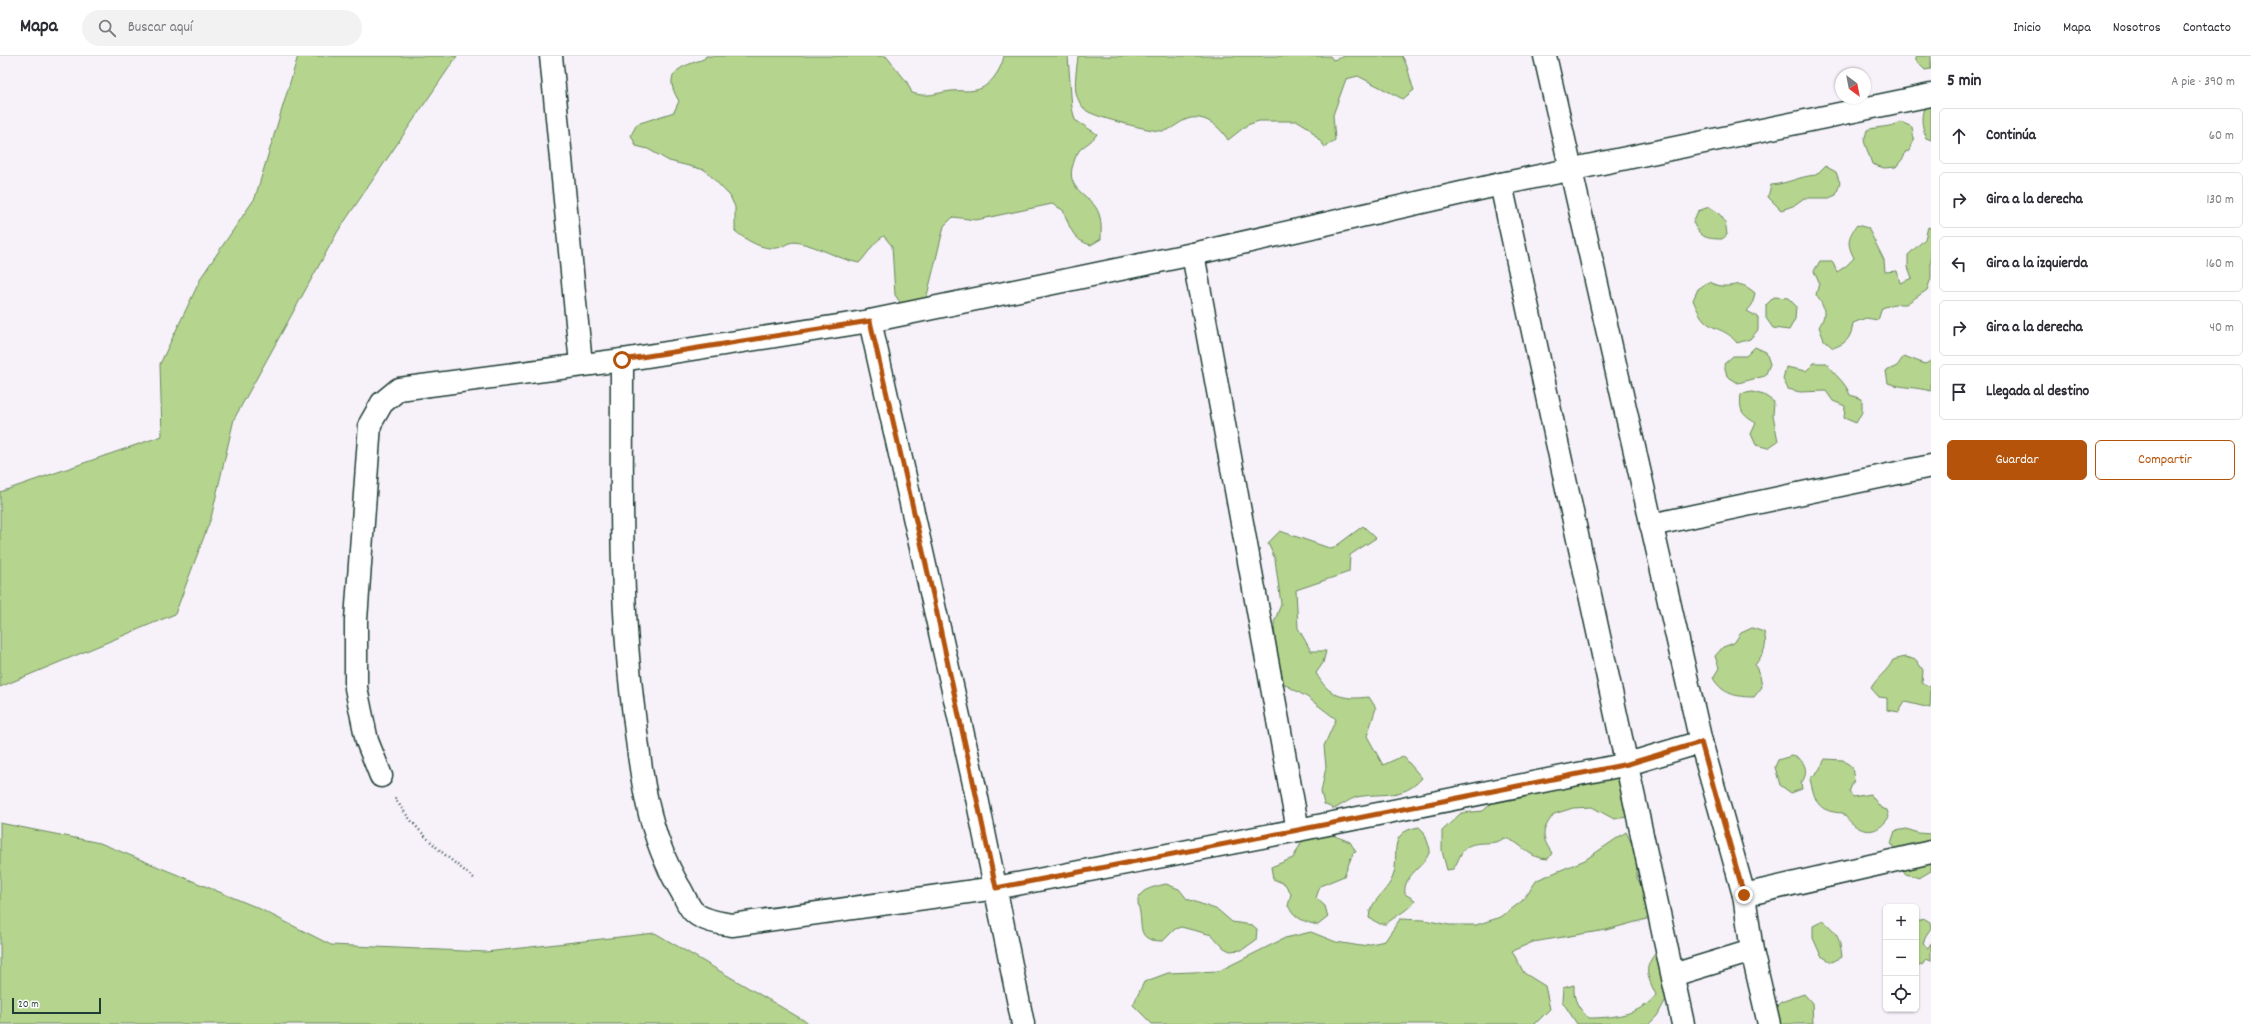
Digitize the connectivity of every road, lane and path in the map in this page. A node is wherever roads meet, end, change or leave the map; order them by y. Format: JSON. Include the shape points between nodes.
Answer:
{"nodes":[{"id":1,"x":551,"y":56,"type":"edge"},
{"id":2,"x":1545,"y":56,"type":"edge"},
{"id":3,"x":1931,"y":95,"type":"edge"},
{"id":4,"x":1571,"y":170,"type":"junction"},
{"id":5,"x":1501,"y":184,"type":"junction"},
{"id":6,"x":1193,"y":254,"type":"junction"},
{"id":7,"x":870,"y":321,"type":"junction"},
{"id":8,"x":622,"y":360,"type":"junction"},
{"id":9,"x":581,"y":364,"type":"junction"},
{"id":10,"x":1931,"y":466,"type":"edge"},
{"id":11,"x":1651,"y":525,"type":"junction"},
{"id":12,"x":1701,"y":742,"type":"junction"},
{"id":13,"x":1628,"y":764,"type":"junction"},
{"id":14,"x":381,"y":776,"type":"joint"},
{"id":15,"x":1298,"y":830,"type":"junction"},
{"id":16,"x":1931,"y":852,"type":"edge"},
{"id":17,"x":475,"y":879,"type":"dead end"},
{"id":18,"x":996,"y":888,"type":"junction"},
{"id":19,"x":1744,"y":895,"type":"junction"},
{"id":20,"x":1752,"y":951,"type":"junction"},
{"id":21,"x":1673,"y":975,"type":"junction"},
{"id":22,"x":1023,"y":1024,"type":"edge"},
{"id":23,"x":1683,"y":1024,"type":"edge"},
{"id":24,"x":1769,"y":1024,"type":"edge"}],
"edges":[{"from":1,"to":9,"type":"street"},
{"from":2,"to":4,"type":"street"},
{"from":3,"to":4,"type":"street"},
{"from":4,"to":5,"type":"street"},
{"from":4,"to":11,"type":"street"},
{"from":5,"to":6,"type":"street"},
{"from":5,"to":13,"type":"street"},
{"from":6,"to":7,"type":"street"},
{"from":6,"to":15,"type":"street"},
{"from":7,"to":8,"type":"street"},
{"from":7,"to":18,"type":"street","via":[[933,595]]},
{"from":8,"to":9,"type":"street"},
{"from":8,"to":18,"type":"street","via":[[622,592],[641,778],[651,822],[666,863],[694,913],[732,925]]},
{"from":9,"to":14,"type":"street","via":[[399,389],[382,403],[370,424],[356,620],[356,688],[367,741]]},
{"from":10,"to":11,"type":"street"},
{"from":11,"to":12,"type":"street"},
{"from":12,"to":13,"type":"street"},
{"from":12,"to":19,"type":"street"},
{"from":13,"to":15,"type":"street"},
{"from":13,"to":21,"type":"street"},
{"from":14,"to":17,"type":"path","via":[[408,820]]},
{"from":15,"to":18,"type":"street"},
{"from":16,"to":19,"type":"street"},
{"from":18,"to":22,"type":"street"},
{"from":19,"to":20,"type":"street"},
{"from":20,"to":21,"type":"street"},
{"from":20,"to":24,"type":"street"},
{"from":21,"to":23,"type":"street"}]}
